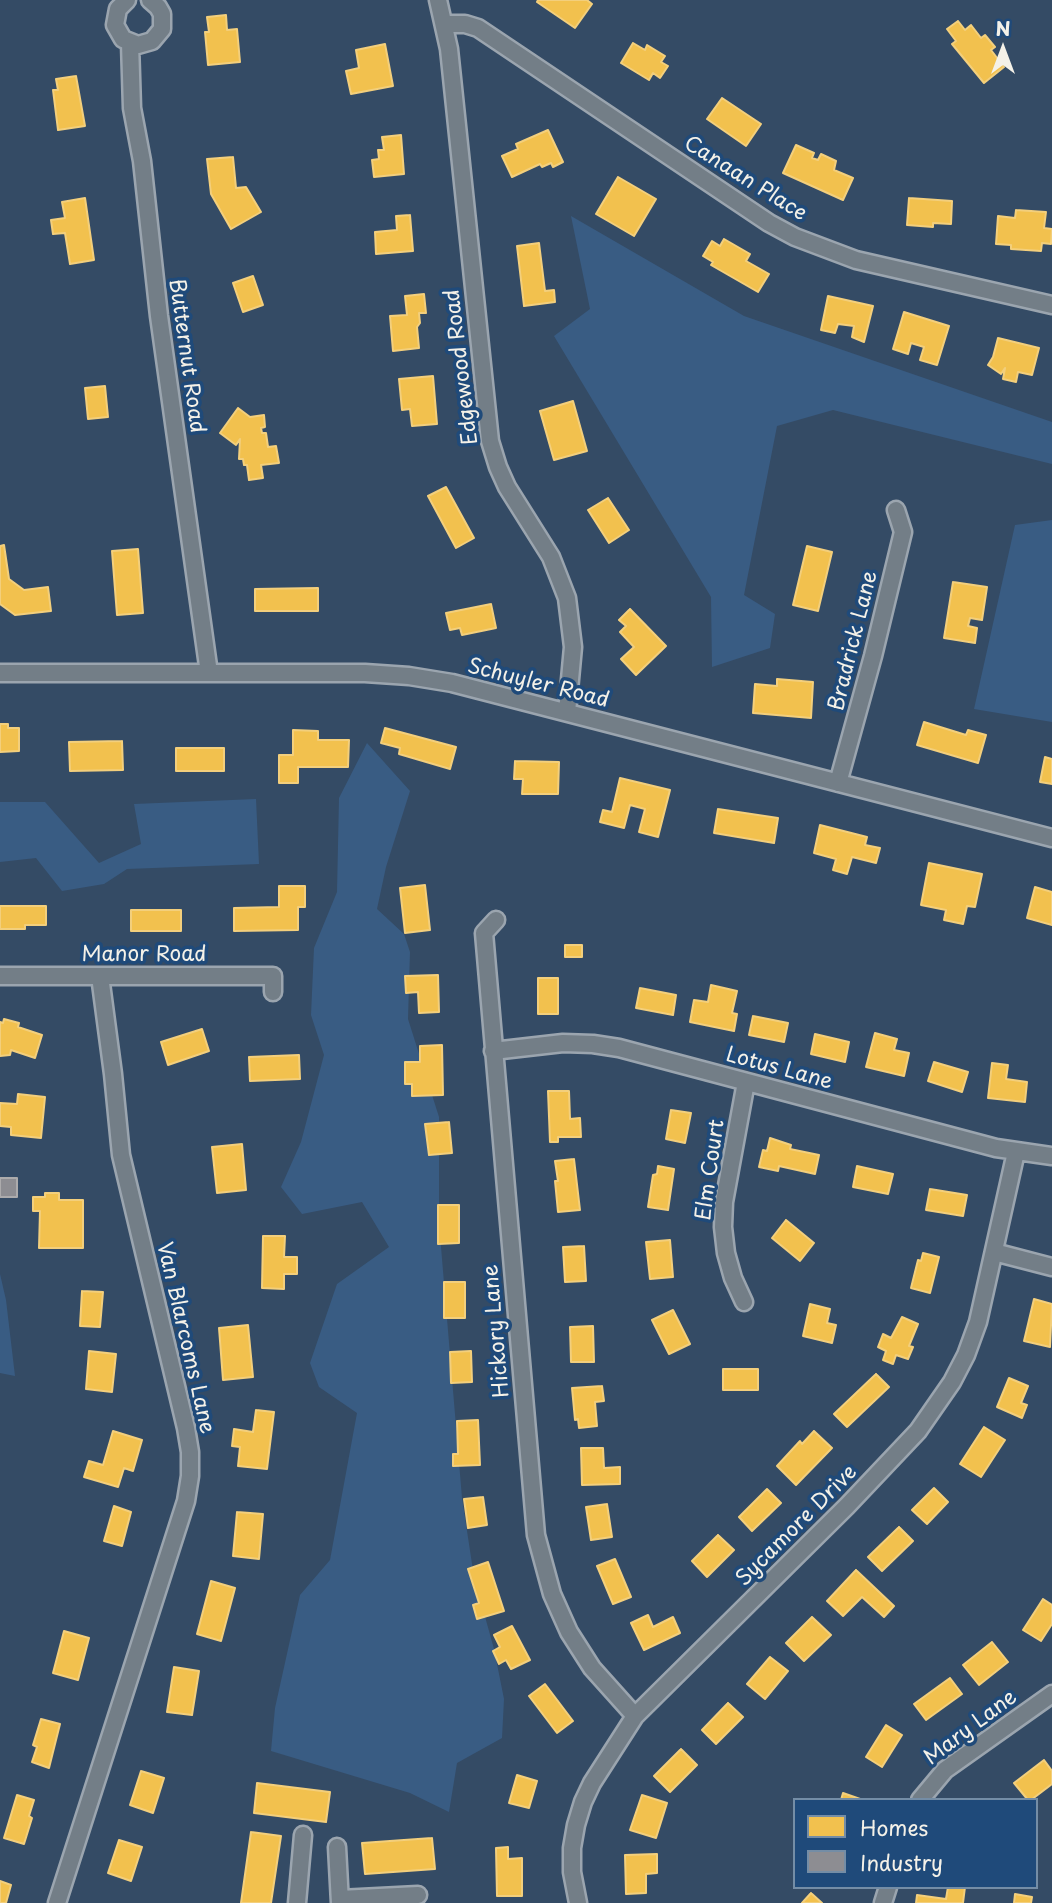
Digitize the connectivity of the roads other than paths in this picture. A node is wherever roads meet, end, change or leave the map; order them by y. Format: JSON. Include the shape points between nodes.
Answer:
{"nodes":[{"id":1,"x":127,"y":0,"type":"edge"},
{"id":2,"x":150,"y":0,"type":"edge"},
{"id":3,"x":438,"y":0,"type":"edge"},
{"id":4,"x":445,"y":24,"type":"junction"},
{"id":5,"x":130,"y":43,"type":"junction"},
{"id":6,"x":1052,"y":305,"type":"edge"},
{"id":7,"x":896,"y":510,"type":"dead end"},
{"id":8,"x":0,"y":673,"type":"edge"},
{"id":9,"x":209,"y":673,"type":"junction"},
{"id":10,"x":567,"y":712,"type":"junction"},
{"id":11,"x":838,"y":783,"type":"junction"},
{"id":12,"x":1052,"y":838,"type":"edge"},
{"id":13,"x":496,"y":920,"type":"dead end"},
{"id":14,"x":0,"y":976,"type":"edge"},
{"id":15,"x":100,"y":976,"type":"junction"},
{"id":16,"x":273,"y":992,"type":"dead end"},
{"id":17,"x":493,"y":1052,"type":"junction"},
{"id":18,"x":746,"y":1082,"type":"junction"},
{"id":19,"x":1016,"y":1152,"type":"junction"},
{"id":20,"x":1052,"y":1156,"type":"edge"},
{"id":21,"x":994,"y":1252,"type":"junction"},
{"id":22,"x":1052,"y":1267,"type":"edge"},
{"id":23,"x":744,"y":1302,"type":"dead end"},
{"id":24,"x":1048,"y":1703,"type":"edge"},
{"id":25,"x":635,"y":1716,"type":"junction"},
{"id":26,"x":922,"y":1798,"type":"edge"},
{"id":27,"x":303,"y":1835,"type":"dead end"},
{"id":28,"x":337,"y":1847,"type":"dead end"},
{"id":29,"x":418,"y":1895,"type":"dead end"},
{"id":30,"x":340,"y":1901,"type":"edge"},
{"id":31,"x":57,"y":1903,"type":"edge"},
{"id":32,"x":297,"y":1903,"type":"edge"},
{"id":33,"x":578,"y":1903,"type":"edge"}],
"edges":[{"from":1,"to":5,"type":"street","name":"Butternut Road","via":[[118,9],[115,25],[117,33]]},
{"from":2,"to":5,"type":"street","via":[[162,14],[162,29],[152,41]]},
{"from":3,"to":4,"type":"street","name":"Edgewood Road"},
{"from":4,"to":6,"type":"street","name":"Canaan Place","via":[[478,28],[795,237],[856,260]]},
{"from":4,"to":10,"type":"street","name":"Edgewood Road","via":[[490,441],[507,487],[551,557],[567,598],[573,647]]},
{"from":5,"to":9,"type":"street","name":"Butternut Road","via":[[132,108]]},
{"from":7,"to":11,"type":"street","name":"Bradrick Lane","via":[[903,532]]},
{"from":8,"to":9,"type":"street","name":"Schuyler Road"},
{"from":9,"to":10,"type":"street","name":"Schuyler Road","via":[[409,676]]},
{"from":10,"to":11,"type":"street","name":"Schuyler Road"},
{"from":11,"to":12,"type":"street","name":"Schuyler Road"},
{"from":13,"to":17,"type":"street","name":"Hickory Lane","via":[[484,933]]},
{"from":14,"to":15,"type":"street","name":"Manor Road"},
{"from":15,"to":16,"type":"street","name":"Manor Road","via":[[273,976]]},
{"from":15,"to":31,"type":"street","name":"Van Blarcoms Lane","via":[[121,1156],[186,1429],[190,1476],[186,1501]]},
{"from":17,"to":18,"type":"street","name":"Lotus Lane","via":[[593,1044]]},
{"from":17,"to":25,"type":"street","name":"Hickory Lane","via":[[536,1535],[552,1594],[569,1632],[592,1668]]},
{"from":18,"to":19,"type":"street","name":"Lotus Lane"},
{"from":18,"to":23,"type":"street","name":"Elm Court","via":[[723,1227],[733,1278]]},
{"from":19,"to":20,"type":"street","name":"Lotus Lane"},
{"from":19,"to":21,"type":"street","name":"Sycamore Drive"},
{"from":21,"to":22,"type":"street"},
{"from":21,"to":25,"type":"street","name":"Sycamore Drive","via":[[966,1355],[936,1408],[847,1506]]},
{"from":24,"to":26,"type":"street","name":"Mary Lane","via":[[945,1770]]},
{"from":25,"to":33,"type":"street","name":"Sycamore Drive","via":[[592,1783],[576,1825],[572,1872]]},
{"from":27,"to":32,"type":"street"},
{"from":28,"to":30,"type":"street"},
{"from":29,"to":30,"type":"street"}]}
